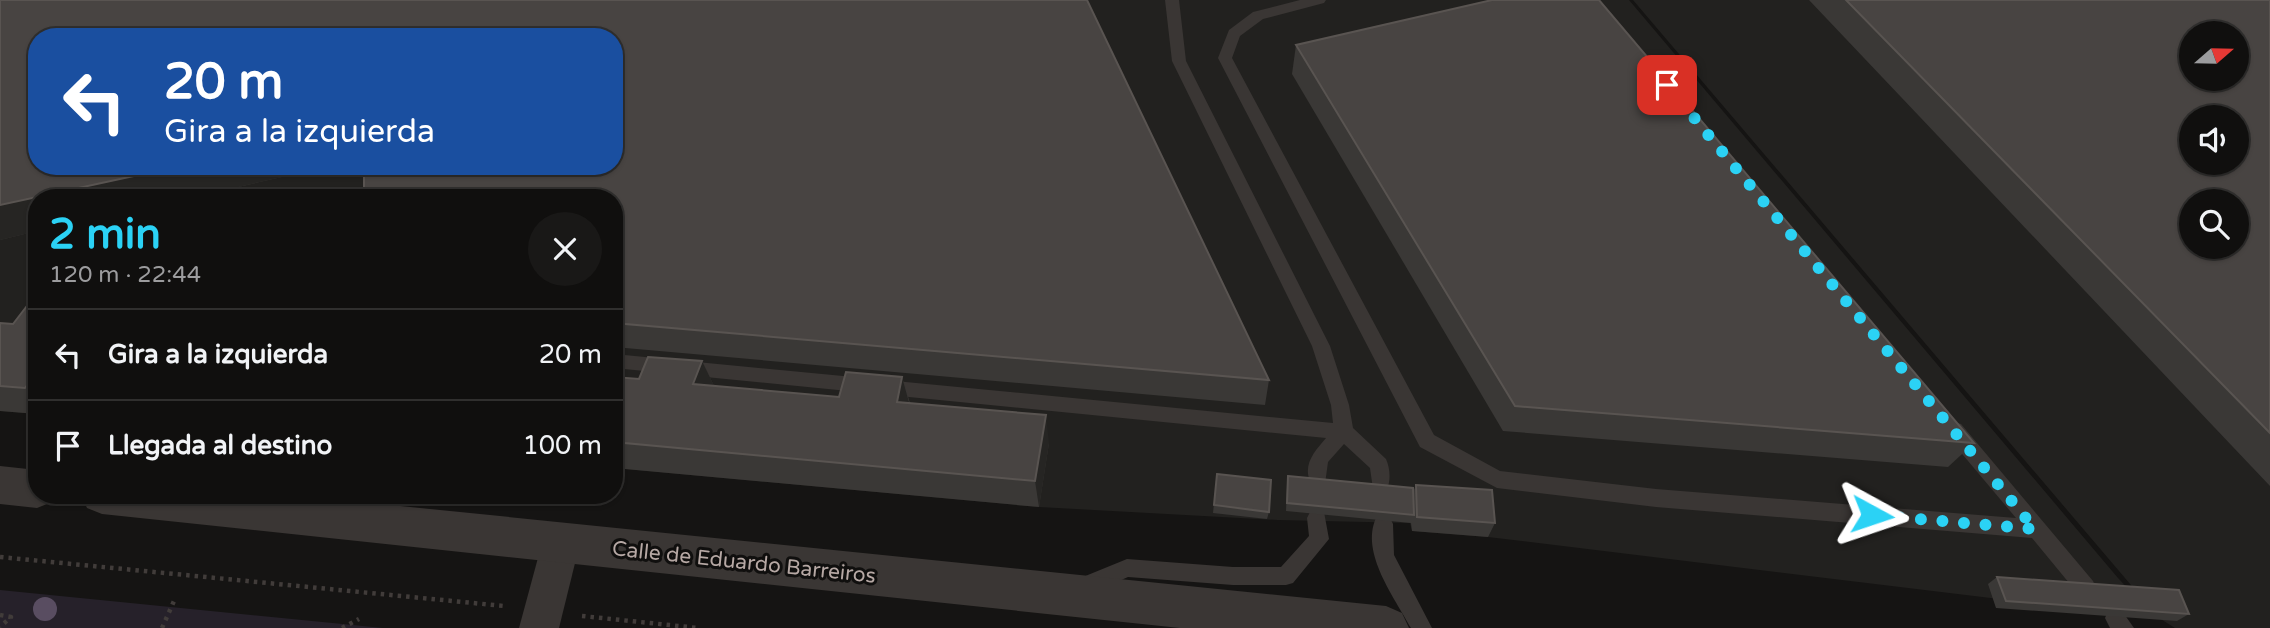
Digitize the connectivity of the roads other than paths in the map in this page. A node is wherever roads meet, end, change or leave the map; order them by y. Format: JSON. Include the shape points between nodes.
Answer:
{"nodes":[{"id":1,"x":1172,"y":0,"type":"edge"},
{"id":2,"x":1319,"y":0,"type":"edge"},
{"id":3,"x":623,"y":362,"type":"edge"},
{"id":4,"x":1939,"y":412,"type":"edge"},
{"id":5,"x":1344,"y":432,"type":"junction"},
{"id":6,"x":1318,"y":478,"type":"edge"},
{"id":7,"x":1380,"y":483,"type":"edge"},
{"id":8,"x":0,"y":485,"type":"edge"},
{"id":9,"x":28,"y":488,"type":"edge"},
{"id":10,"x":190,"y":504,"type":"edge"},
{"id":11,"x":1317,"y":518,"type":"edge"},
{"id":12,"x":1383,"y":524,"type":"edge"},
{"id":13,"x":2035,"y":529,"type":"junction"},
{"id":14,"x":561,"y":542,"type":"junction"},
{"id":15,"x":2086,"y":589,"type":"edge"},
{"id":16,"x":1065,"y":595,"type":"junction"},
{"id":17,"x":541,"y":620,"type":"edge"},
{"id":18,"x":1386,"y":628,"type":"edge"},
{"id":19,"x":1422,"y":628,"type":"edge"}],
"edges":[{"from":1,"to":5,"type":"lane","via":[[1179,61],[1321,346]]},
{"from":2,"to":13,"type":"lane","via":[[1258,15],[1234,33],[1225,58],[1427,441],[1497,479],[1656,498]]},
{"from":3,"to":5,"type":"lane"},
{"from":4,"to":13,"type":"lane"},
{"from":5,"to":6,"type":"lane","via":[[1319,459]]},
{"from":5,"to":7,"type":"lane","via":[[1379,465]]},
{"from":8,"to":9,"type":"street"},
{"from":10,"to":14,"type":"street","name":"Calle de Eduardo Barreiros"},
{"from":11,"to":16,"type":"lane","via":[[1319,539],[1286,576],[1127,568]]},
{"from":12,"to":19,"type":"lane","via":[[1384,556]]},
{"from":13,"to":15,"type":"lane"},
{"from":14,"to":16,"type":"street","name":"Calle de Eduardo Barreiros"},
{"from":14,"to":17,"type":"street"},
{"from":16,"to":18,"type":"street","name":"Calle de Eduardo Barreiros"}]}
